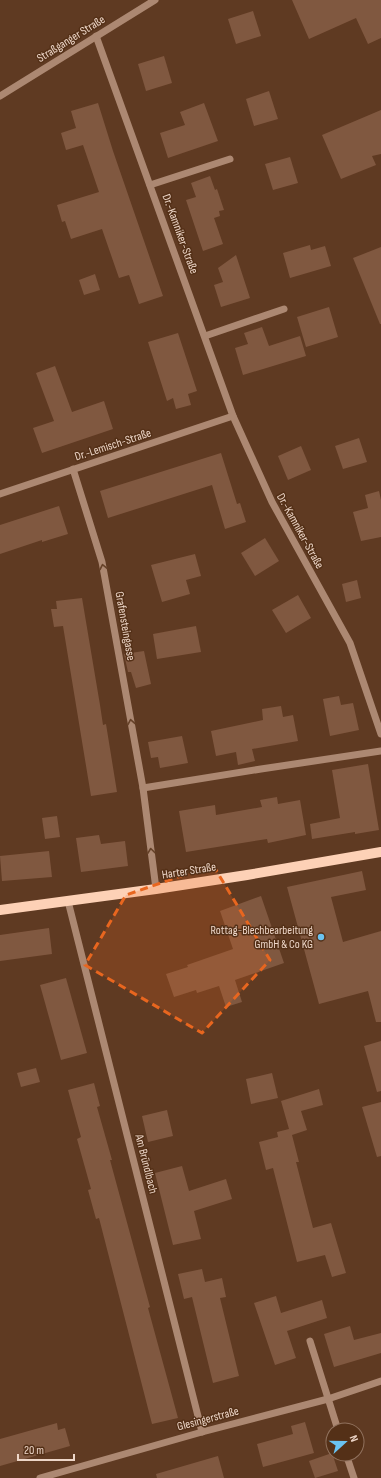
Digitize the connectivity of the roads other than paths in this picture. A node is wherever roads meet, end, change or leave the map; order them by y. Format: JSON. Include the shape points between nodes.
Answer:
{"nodes":[{"id":1,"x":154,"y":0,"type":"edge"},
{"id":2,"x":96,"y":36,"type":"junction"},
{"id":3,"x":0,"y":96,"type":"edge"},
{"id":4,"x":230,"y":159,"type":"dead end"},
{"id":5,"x":150,"y":185,"type":"junction"},
{"id":6,"x":284,"y":310,"type":"dead end"},
{"id":7,"x":205,"y":336,"type":"junction"},
{"id":8,"x":233,"y":416,"type":"junction"},
{"id":9,"x":73,"y":470,"type":"junction"},
{"id":10,"x":0,"y":494,"type":"edge"},
{"id":11,"x":381,"y":734,"type":"edge"},
{"id":12,"x":381,"y":751,"type":"edge"},
{"id":13,"x":143,"y":788,"type":"junction"},
{"id":14,"x":381,"y":852,"type":"edge"},
{"id":15,"x":156,"y":890,"type":"junction"},
{"id":16,"x":68,"y":900,"type":"junction"},
{"id":17,"x":0,"y":910,"type":"edge"},
{"id":18,"x":310,"y":1341,"type":"dead end"},
{"id":19,"x":381,"y":1381,"type":"edge"},
{"id":20,"x":328,"y":1399,"type":"junction"},
{"id":21,"x":335,"y":1422,"type":"edge"},
{"id":22,"x":202,"y":1432,"type":"junction"},
{"id":23,"x":349,"y":1462,"type":"edge"},
{"id":24,"x":40,"y":1478,"type":"edge"},
{"id":25,"x":354,"y":1478,"type":"edge"}],
"edges":[{"from":1,"to":2,"type":"street","name":"Straßganger Straße"},
{"from":2,"to":3,"type":"street","name":"Straßganger Straße"},
{"from":2,"to":5,"type":"street","name":"Dr.-Kamniker-Straße"},
{"from":4,"to":5,"type":"street","name":"Dr.-Kamniker-Straße"},
{"from":5,"to":7,"type":"street","name":"Dr.-Kamniker-Straße"},
{"from":6,"to":7,"type":"street"},
{"from":7,"to":8,"type":"street","name":"Dr.-Kamniker-Straße"},
{"from":8,"to":9,"type":"street","name":"Dr.-Lemisch-Straße"},
{"from":8,"to":11,"type":"street","name":"Dr.-Kamniker-Straße","via":[[272,502],[350,643]]},
{"from":9,"to":10,"type":"street","name":"Dr.-Lemisch-Straße"},
{"from":13,"to":9,"type":"street","name":"Grafensteingasse","one_way":true,"via":[[102,562]]},
{"from":12,"to":13,"type":"street"},
{"from":15,"to":13,"type":"street","name":"Grafensteingasse","one_way":true},
{"from":14,"to":15,"type":"main road","name":"Harter Straße"},
{"from":15,"to":16,"type":"main road","name":"Harter Straße"},
{"from":16,"to":17,"type":"main road","name":"Harter Straße"},
{"from":16,"to":22,"type":"street","name":"Am Bründlbach"},
{"from":18,"to":20,"type":"street"},
{"from":19,"to":20,"type":"street","name":"Glesingerstraße"},
{"from":20,"to":21,"type":"street"},
{"from":20,"to":22,"type":"street","name":"Glesingerstraße"},
{"from":22,"to":24,"type":"street","name":"Glesingerstraße"},
{"from":23,"to":25,"type":"street"}]}
